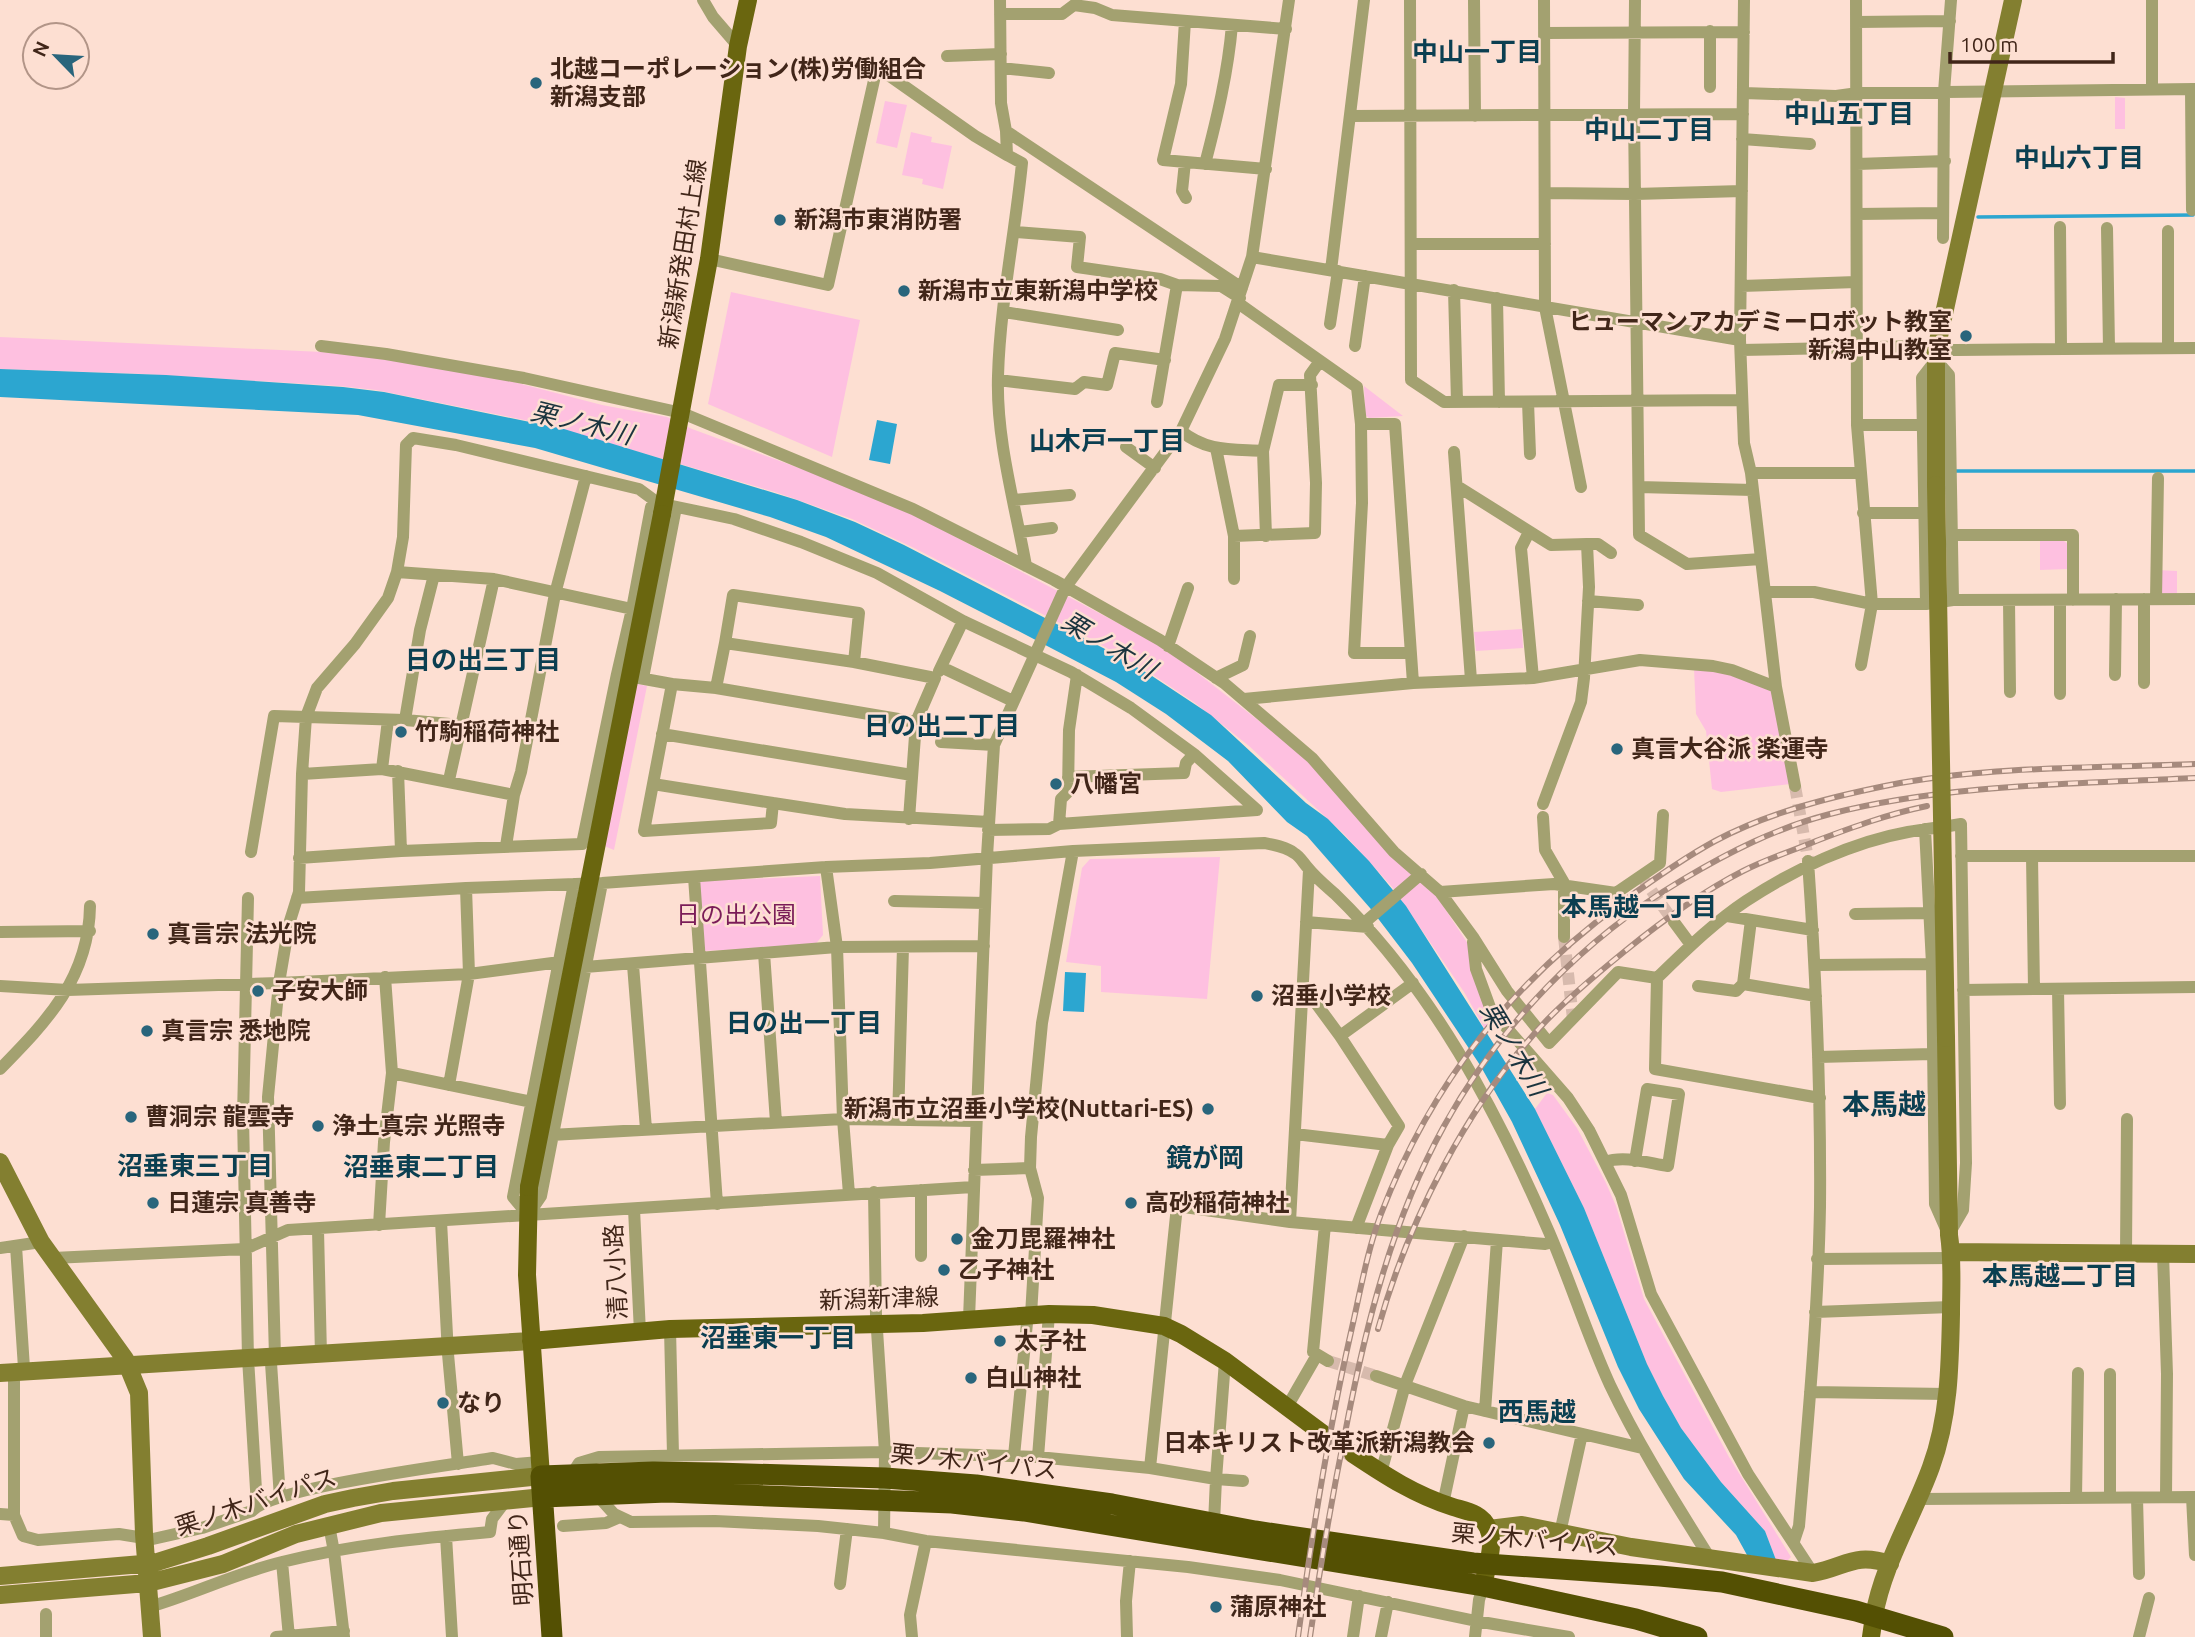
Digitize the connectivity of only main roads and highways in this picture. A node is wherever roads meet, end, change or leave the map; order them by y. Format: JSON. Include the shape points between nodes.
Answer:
{"nodes":[{"id":1,"x":748,"y":0,"type":"edge"},
{"id":2,"x":531,"y":1341,"type":"junction"},
{"id":3,"x":1322,"y":1433,"type":"tunnel mouth"},
{"id":4,"x":1353,"y":1454,"type":"tunnel mouth"},
{"id":5,"x":542,"y":1478,"type":"junction"},
{"id":6,"x":885,"y":1489,"type":"junction"},
{"id":7,"x":1487,"y":1564,"type":"junction"},
{"id":8,"x":1483,"y":1586,"type":"junction"},
{"id":9,"x":1873,"y":1626,"type":"edge"},
{"id":10,"x":552,"y":1637,"type":"edge"},
{"id":11,"x":1697,"y":1637,"type":"edge"},
{"id":12,"x":1943,"y":1637,"type":"edge"}],
"edges":[{"from":1,"to":2,"type":"main road","name":"新潟新発田村上線","bridge":true,"via":[[709,259],[665,505],[529,1187]]},
{"from":2,"to":3,"type":"main road","name":"新潟新津線","via":[[670,1329],[1093,1315],[1164,1326],[1225,1361]]},
{"from":2,"to":5,"type":"main road","name":"新潟新発田村上線"},
{"from":4,"to":7,"type":"main road","via":[[1396,1483],[1478,1515],[1489,1529]]},
{"from":5,"to":6,"type":"highway","name":"栗ノ木バイパス","via":[[717,1473]]},
{"from":5,"to":6,"type":"highway","name":"栗ノ木バイパス","via":[[597,1495]]},
{"from":5,"to":10,"type":"highway","name":"明石通り"},
{"from":6,"to":7,"type":"highway","name":"栗ノ木バイパス","via":[[1023,1490]]},
{"from":6,"to":8,"type":"highway","name":"栗ノ木バイパス"},
{"from":7,"to":8,"type":"main road"},
{"from":7,"to":9,"type":"highway","name":"栗ノ木バイパス","via":[[1722,1582]]},
{"from":8,"to":11,"type":"highway","name":"栗ノ木バイパス"},
{"from":9,"to":12,"type":"highway","name":"栗ノ木バイパス"}]}
